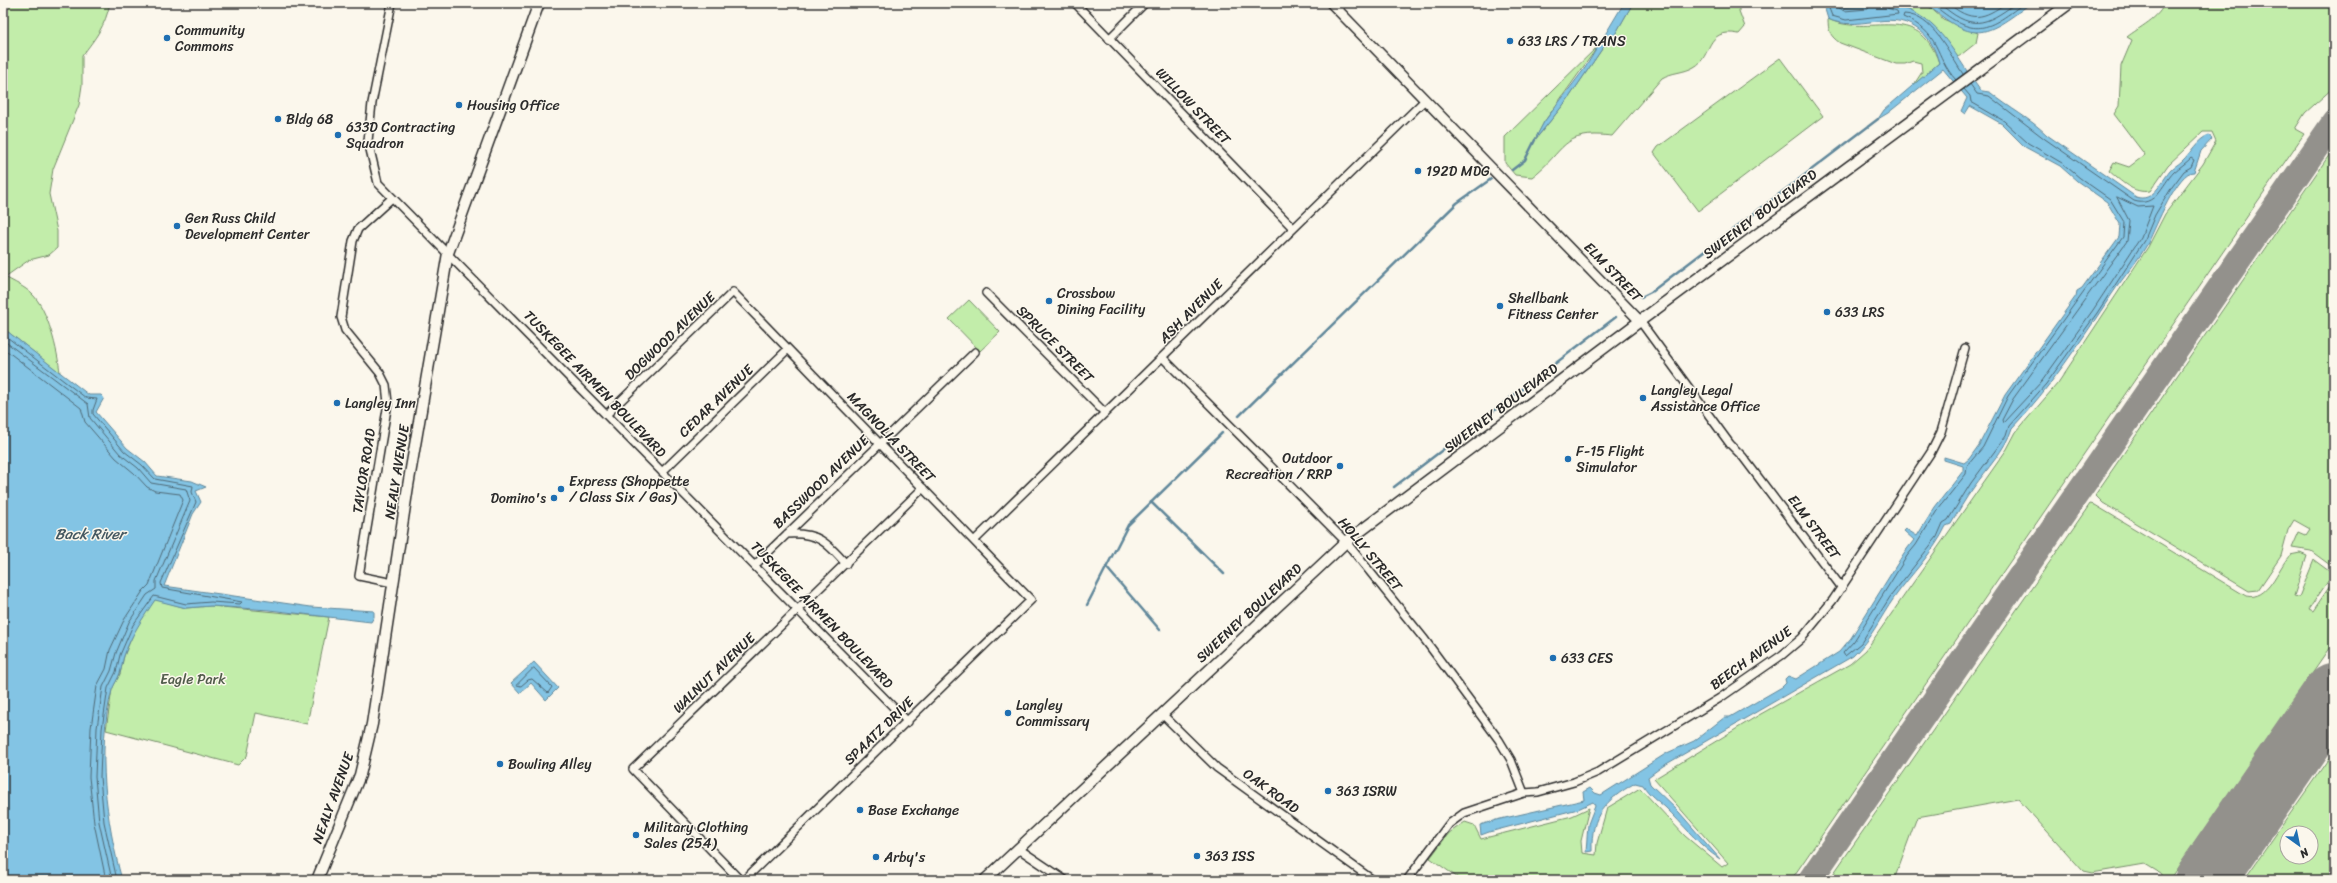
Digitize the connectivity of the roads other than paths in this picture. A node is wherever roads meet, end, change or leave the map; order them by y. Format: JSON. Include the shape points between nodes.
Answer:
{"nodes":[{"id":1,"x":392,"y":3,"type":"edge"},
{"id":2,"x":539,"y":3,"type":"edge"},
{"id":3,"x":1075,"y":3,"type":"edge"},
{"id":4,"x":1145,"y":3,"type":"edge"},
{"id":5,"x":1331,"y":3,"type":"edge"},
{"id":6,"x":2070,"y":3,"type":"edge"},
{"id":7,"x":1109,"y":38,"type":"junction"},
{"id":8,"x":1425,"y":100,"type":"junction"},
{"id":9,"x":392,"y":198,"type":"junction"},
{"id":10,"x":1293,"y":228,"type":"junction"},
{"id":11,"x":448,"y":253,"type":"junction"},
{"id":12,"x":733,"y":292,"type":"joint"},
{"id":13,"x":986,"y":293,"type":"dead end"},
{"id":14,"x":1640,"y":321,"type":"junction"},
{"id":15,"x":1965,"y":348,"type":"dead end"},
{"id":16,"x":788,"y":349,"type":"junction"},
{"id":17,"x":975,"y":352,"type":"dead end"},
{"id":18,"x":1163,"y":358,"type":"junction"},
{"id":19,"x":1106,"y":413,"type":"junction"},
{"id":20,"x":607,"y":414,"type":"junction"},
{"id":21,"x":879,"y":444,"type":"junction"},
{"id":22,"x":662,"y":472,"type":"junction"},
{"id":23,"x":924,"y":488,"type":"junction"},
{"id":24,"x":787,"y":534,"type":"junction"},
{"id":25,"x":975,"y":540,"type":"junction"},
{"id":26,"x":1346,"y":542,"type":"junction"},
{"id":27,"x":846,"y":564,"type":"junction"},
{"id":28,"x":755,"y":565,"type":"junction"},
{"id":29,"x":394,"y":583,"type":"junction"},
{"id":30,"x":1842,"y":588,"type":"junction"},
{"id":31,"x":1031,"y":600,"type":"joint"},
{"id":32,"x":799,"y":610,"type":"junction"},
{"id":33,"x":1162,"y":714,"type":"junction"},
{"id":34,"x":908,"y":722,"type":"junction"},
{"id":35,"x":1524,"y":793,"type":"junction"},
{"id":36,"x":1019,"y":849,"type":"junction"},
{"id":37,"x":317,"y":880,"type":"edge"},
{"id":38,"x":740,"y":880,"type":"edge"},
{"id":39,"x":744,"y":880,"type":"edge"},
{"id":40,"x":985,"y":880,"type":"edge"},
{"id":41,"x":1065,"y":880,"type":"edge"},
{"id":42,"x":1373,"y":880,"type":"edge"},
{"id":43,"x":1408,"y":880,"type":"edge"}],
"edges":[{"from":1,"to":9,"type":"street","name":"TUSKEGEE AIRMEN BOULEVARD","via":[[372,103],[368,141],[378,182]]},
{"from":2,"to":11,"type":"main road","name":"NEALY AVENUE"},
{"from":3,"to":7,"type":"street","name":"WILLOW STREET"},
{"from":4,"to":7,"type":"street"},
{"from":5,"to":8,"type":"street","name":"ELM STREET"},
{"from":6,"to":14,"type":"main road","name":"SWEENEY BOULEVARD"},
{"from":7,"to":10,"type":"street","name":"WILLOW STREET"},
{"from":8,"to":10,"type":"street","name":"ASH AVENUE"},
{"from":8,"to":14,"type":"street","name":"ELM STREET"},
{"from":9,"to":11,"type":"street","name":"TUSKEGEE AIRMEN BOULEVARD"},
{"from":9,"to":29,"type":"street","name":"TAYLOR ROAD","via":[[358,229],[353,241],[341,317],[345,330],[380,373],[386,385],[388,403],[359,576]]},
{"from":10,"to":18,"type":"street","name":"ASH AVENUE"},
{"from":11,"to":20,"type":"street","name":"TUSKEGEE AIRMEN BOULEVARD"},
{"from":11,"to":29,"type":"main road","name":"NEALY AVENUE"},
{"from":12,"to":16,"type":"street","name":"MAGNOLIA STREET"},
{"from":12,"to":20,"type":"street","name":"DOGWOOD AVENUE"},
{"from":13,"to":19,"type":"street","name":"SPRUCE STREET"},
{"from":14,"to":26,"type":"main road","name":"SWEENEY BOULEVARD"},
{"from":14,"to":30,"type":"street","name":"ELM STREET","via":[[1730,444],[1744,456]]},
{"from":15,"to":30,"type":"street","name":"BEECH AVENUE","via":[[1940,432],[1931,452]]},
{"from":16,"to":21,"type":"street","name":"MAGNOLIA STREET"},
{"from":16,"to":22,"type":"street","name":"CEDAR AVENUE"},
{"from":17,"to":21,"type":"street","name":"BASSWOOD AVENUE"},
{"from":18,"to":19,"type":"street","name":"ASH AVENUE"},
{"from":18,"to":26,"type":"street","name":"HOLLY STREET"},
{"from":19,"to":25,"type":"street","name":"ASH AVENUE"},
{"from":20,"to":22,"type":"street","name":"TUSKEGEE AIRMEN BOULEVARD"},
{"from":21,"to":23,"type":"street","name":"MAGNOLIA STREET"},
{"from":21,"to":24,"type":"street","name":"BASSWOOD AVENUE"},
{"from":22,"to":28,"type":"street","name":"TUSKEGEE AIRMEN BOULEVARD"},
{"from":23,"to":25,"type":"street","name":"MAGNOLIA STREET"},
{"from":23,"to":27,"type":"street","name":"WALNUT AVENUE"},
{"from":24,"to":27,"type":"street","via":[[804,533],[816,536]]},
{"from":24,"to":28,"type":"street","name":"BASSWOOD AVENUE"},
{"from":25,"to":31,"type":"street","name":"MAGNOLIA STREET"},
{"from":26,"to":33,"type":"main road","name":"SWEENEY BOULEVARD"},
{"from":26,"to":35,"type":"street","name":"HOLLY STREET","via":[[1425,640],[1499,740],[1511,760]]},
{"from":27,"to":32,"type":"street","name":"WALNUT AVENUE"},
{"from":28,"to":32,"type":"street","name":"TUSKEGEE AIRMEN BOULEVARD"},
{"from":29,"to":37,"type":"main road","name":"NEALY AVENUE","via":[[372,724],[360,775]]},
{"from":30,"to":35,"type":"street","name":"BEECH AVENUE","via":[[1802,638],[1758,673],[1720,698],[1598,772],[1552,788]]},
{"from":31,"to":34,"type":"street","name":"SPAATZ DRIVE"},
{"from":32,"to":34,"type":"street","name":"TUSKEGEE AIRMEN BOULEVARD"},
{"from":32,"to":38,"type":"street","name":"WALNUT AVENUE","via":[[633,769]]},
{"from":33,"to":36,"type":"main road","name":"SWEENEY BOULEVARD"},
{"from":33,"to":42,"type":"street","name":"OAK ROAD","via":[[1217,768]]},
{"from":34,"to":39,"type":"street","name":"SPAATZ DRIVE"},
{"from":35,"to":43,"type":"street","name":"BEECH AVENUE","via":[[1464,813],[1449,824]]},
{"from":36,"to":40,"type":"main road","name":"SWEENEY BOULEVARD"},
{"from":36,"to":41,"type":"street"}]}
